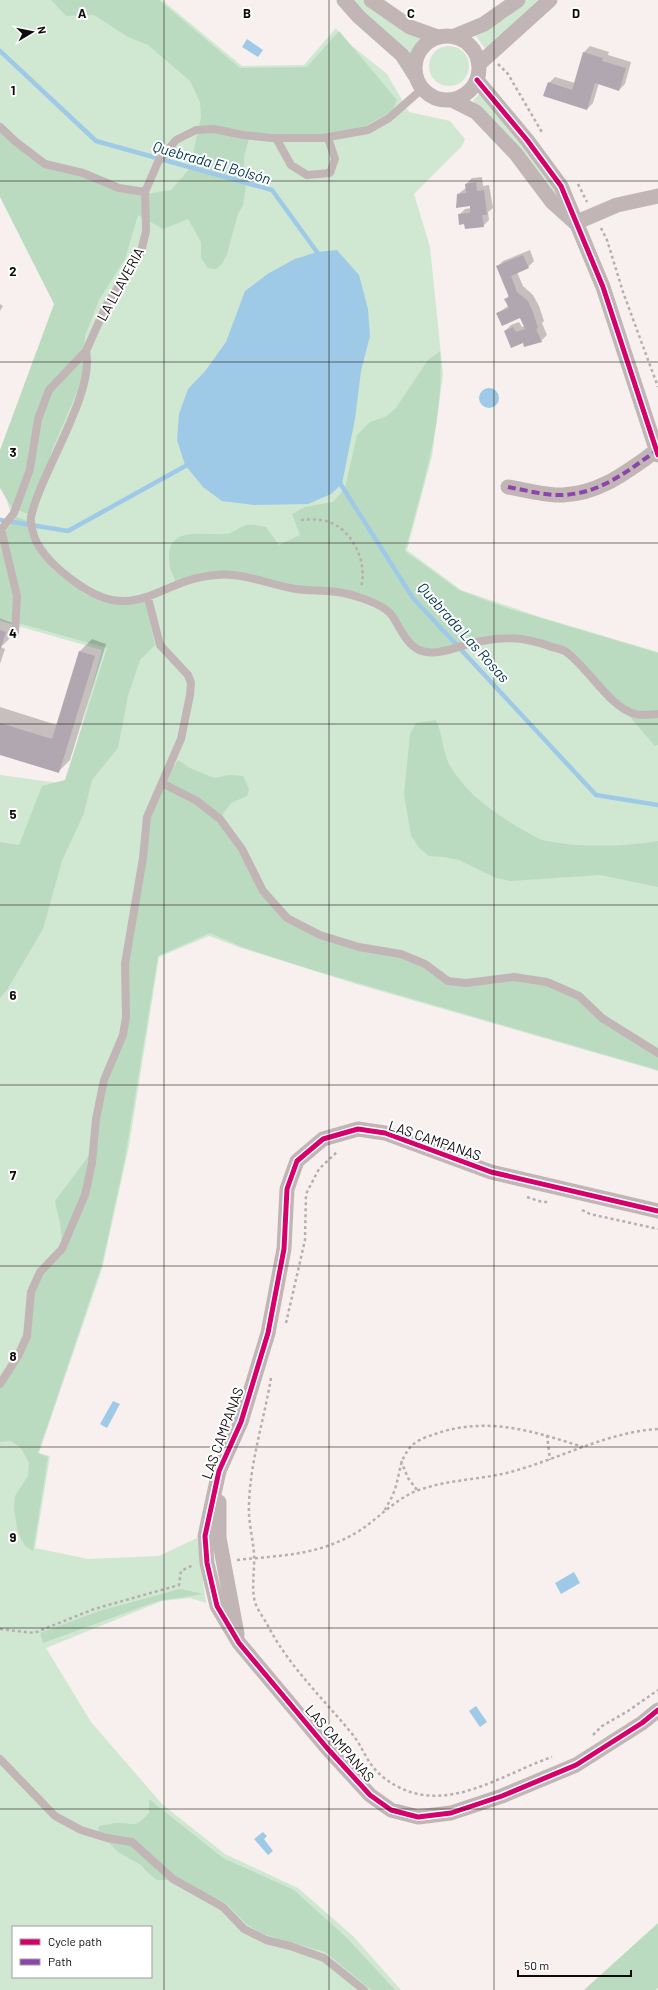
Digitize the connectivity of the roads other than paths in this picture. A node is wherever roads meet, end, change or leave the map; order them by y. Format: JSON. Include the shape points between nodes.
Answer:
{"nodes":[{"id":1,"x":344,"y":0,"type":"edge"},
{"id":2,"x":371,"y":0,"type":"edge"},
{"id":3,"x":518,"y":0,"type":"edge"},
{"id":4,"x":550,"y":0,"type":"edge"},
{"id":5,"x":454,"y":36,"type":"junction"},
{"id":6,"x":438,"y":37,"type":"junction"},
{"id":7,"x":479,"y":64,"type":"junction"},
{"id":8,"x":477,"y":80,"type":"junction"},
{"id":9,"x":419,"y":83,"type":"junction"},
{"id":10,"x":452,"y":100,"type":"junction"},
{"id":11,"x":0,"y":127,"type":"edge"},
{"id":12,"x":276,"y":138,"type":"junction"},
{"id":13,"x":328,"y":138,"type":"junction"},
{"id":14,"x":145,"y":192,"type":"junction"},
{"id":15,"x":658,"y":196,"type":"edge"},
{"id":16,"x":576,"y":223,"type":"junction"},
{"id":17,"x":86,"y":351,"type":"junction"},
{"id":18,"x":657,"y":453,"type":"edge"},
{"id":19,"x":508,"y":487,"type":"dead end"},
{"id":20,"x":1,"y":530,"type":"edge"},
{"id":21,"x":148,"y":598,"type":"junction"},
{"id":22,"x":15,"y":633,"type":"dead end"},
{"id":23,"x":658,"y":714,"type":"edge"},
{"id":24,"x":162,"y":783,"type":"junction"},
{"id":25,"x":658,"y":1053,"type":"edge"},
{"id":26,"x":658,"y":1211,"type":"edge"},
{"id":27,"x":0,"y":1384,"type":"edge"},
{"id":28,"x":219,"y":1471,"type":"junction"},
{"id":29,"x":239,"y":1643,"type":"junction"},
{"id":30,"x":658,"y":1710,"type":"edge"},
{"id":31,"x":0,"y":1759,"type":"edge"},
{"id":32,"x":364,"y":1990,"type":"edge"}],
"edges":[{"from":1,"to":9,"type":"street","via":[[359,17],[402,55]]},
{"from":2,"to":6,"type":"street","via":[[410,27]]},
{"from":3,"to":5,"type":"street","via":[[484,24]]},
{"from":4,"to":7,"type":"street"},
{"from":5,"to":6,"type":"street"},
{"from":5,"to":7,"type":"street","via":[[465,41],[476,54]]},
{"from":6,"to":9,"type":"street","via":[[423,46],[416,60]]},
{"from":7,"to":8,"type":"street"},
{"from":8,"to":10,"type":"street","via":[[467,94]]},
{"from":8,"to":16,"type":"street","via":[[561,186]]},
{"from":9,"to":10,"type":"street","via":[[433,97],[444,101]]},
{"from":9,"to":13,"type":"lane","name":"LA LLAVERIA","via":[[389,118],[368,130]]},
{"from":10,"to":16,"type":"street","via":[[476,112],[516,154],[552,202]]},
{"from":11,"to":14,"type":"lane","via":[[45,164],[83,173],[119,188]]},
{"from":12,"to":13,"type":"lane","name":"LA LLAVERIA"},
{"from":12,"to":13,"type":"lane","via":[[291,165],[307,175],[330,173],[335,159]]},
{"from":12,"to":14,"type":"lane","name":"LA LLAVERIA","via":[[214,129],[196,130],[176,140],[161,159]]},
{"from":14,"to":17,"type":"lane","name":"LA LLAVERIA","via":[[146,231],[141,252],[107,304]]},
{"from":15,"to":16,"type":"street","via":[[618,205]]},
{"from":16,"to":18,"type":"street","via":[[603,287]]},
{"from":17,"to":20,"type":"lane","name":"LA LLAVERIA","via":[[49,390],[38,419],[30,469],[14,513]]},
{"from":17,"to":21,"type":"lane","via":[[86,380],[31,520],[36,542],[53,565],[90,593],[117,602]]},
{"from":18,"to":19,"type":"street","via":[[613,482],[586,491],[562,495]]},
{"from":20,"to":22,"type":"lane","via":[[17,596]]},
{"from":21,"to":23,"type":"lane","via":[[191,579],[217,574],[250,578],[295,589],[358,596],[390,612],[404,636],[419,650],[440,652],[505,637],[535,640],[564,651],[618,706],[635,714]]},
{"from":21,"to":24,"type":"lane","via":[[160,645],[182,668],[191,683],[181,739]]},
{"from":24,"to":25,"type":"lane","via":[[197,801],[220,819],[242,849],[264,891],[287,918],[320,935],[359,947],[401,954],[425,964],[448,981],[466,983],[514,977],[547,982],[579,996],[602,1018]]},
{"from":24,"to":27,"type":"lane","via":[[147,817],[143,858],[125,964],[126,1017],[123,1035],[104,1080],[85,1195],[62,1249],[40,1272],[34,1285],[31,1292],[27,1336]]},
{"from":26,"to":28,"type":"street","name":"LAS CAMPANAS","via":[[491,1172],[385,1133],[358,1129],[323,1138],[298,1161],[287,1189],[284,1249],[268,1333],[241,1422]]},
{"from":28,"to":29,"type":"street","name":"LAS CAMPANAS","via":[[219,1538]]},
{"from":28,"to":29,"type":"street","name":"LAS CAMPANAS","via":[[205,1536],[207,1563],[217,1606]]},
{"from":29,"to":30,"type":"street","name":"LAS CAMPANAS","via":[[370,1795],[390,1810],[418,1816],[450,1813],[502,1796],[576,1765]]},
{"from":31,"to":32,"type":"lane","via":[[55,1816],[81,1830],[132,1842],[173,1879],[223,1907],[244,1929],[266,1940],[324,1958]]}]}
